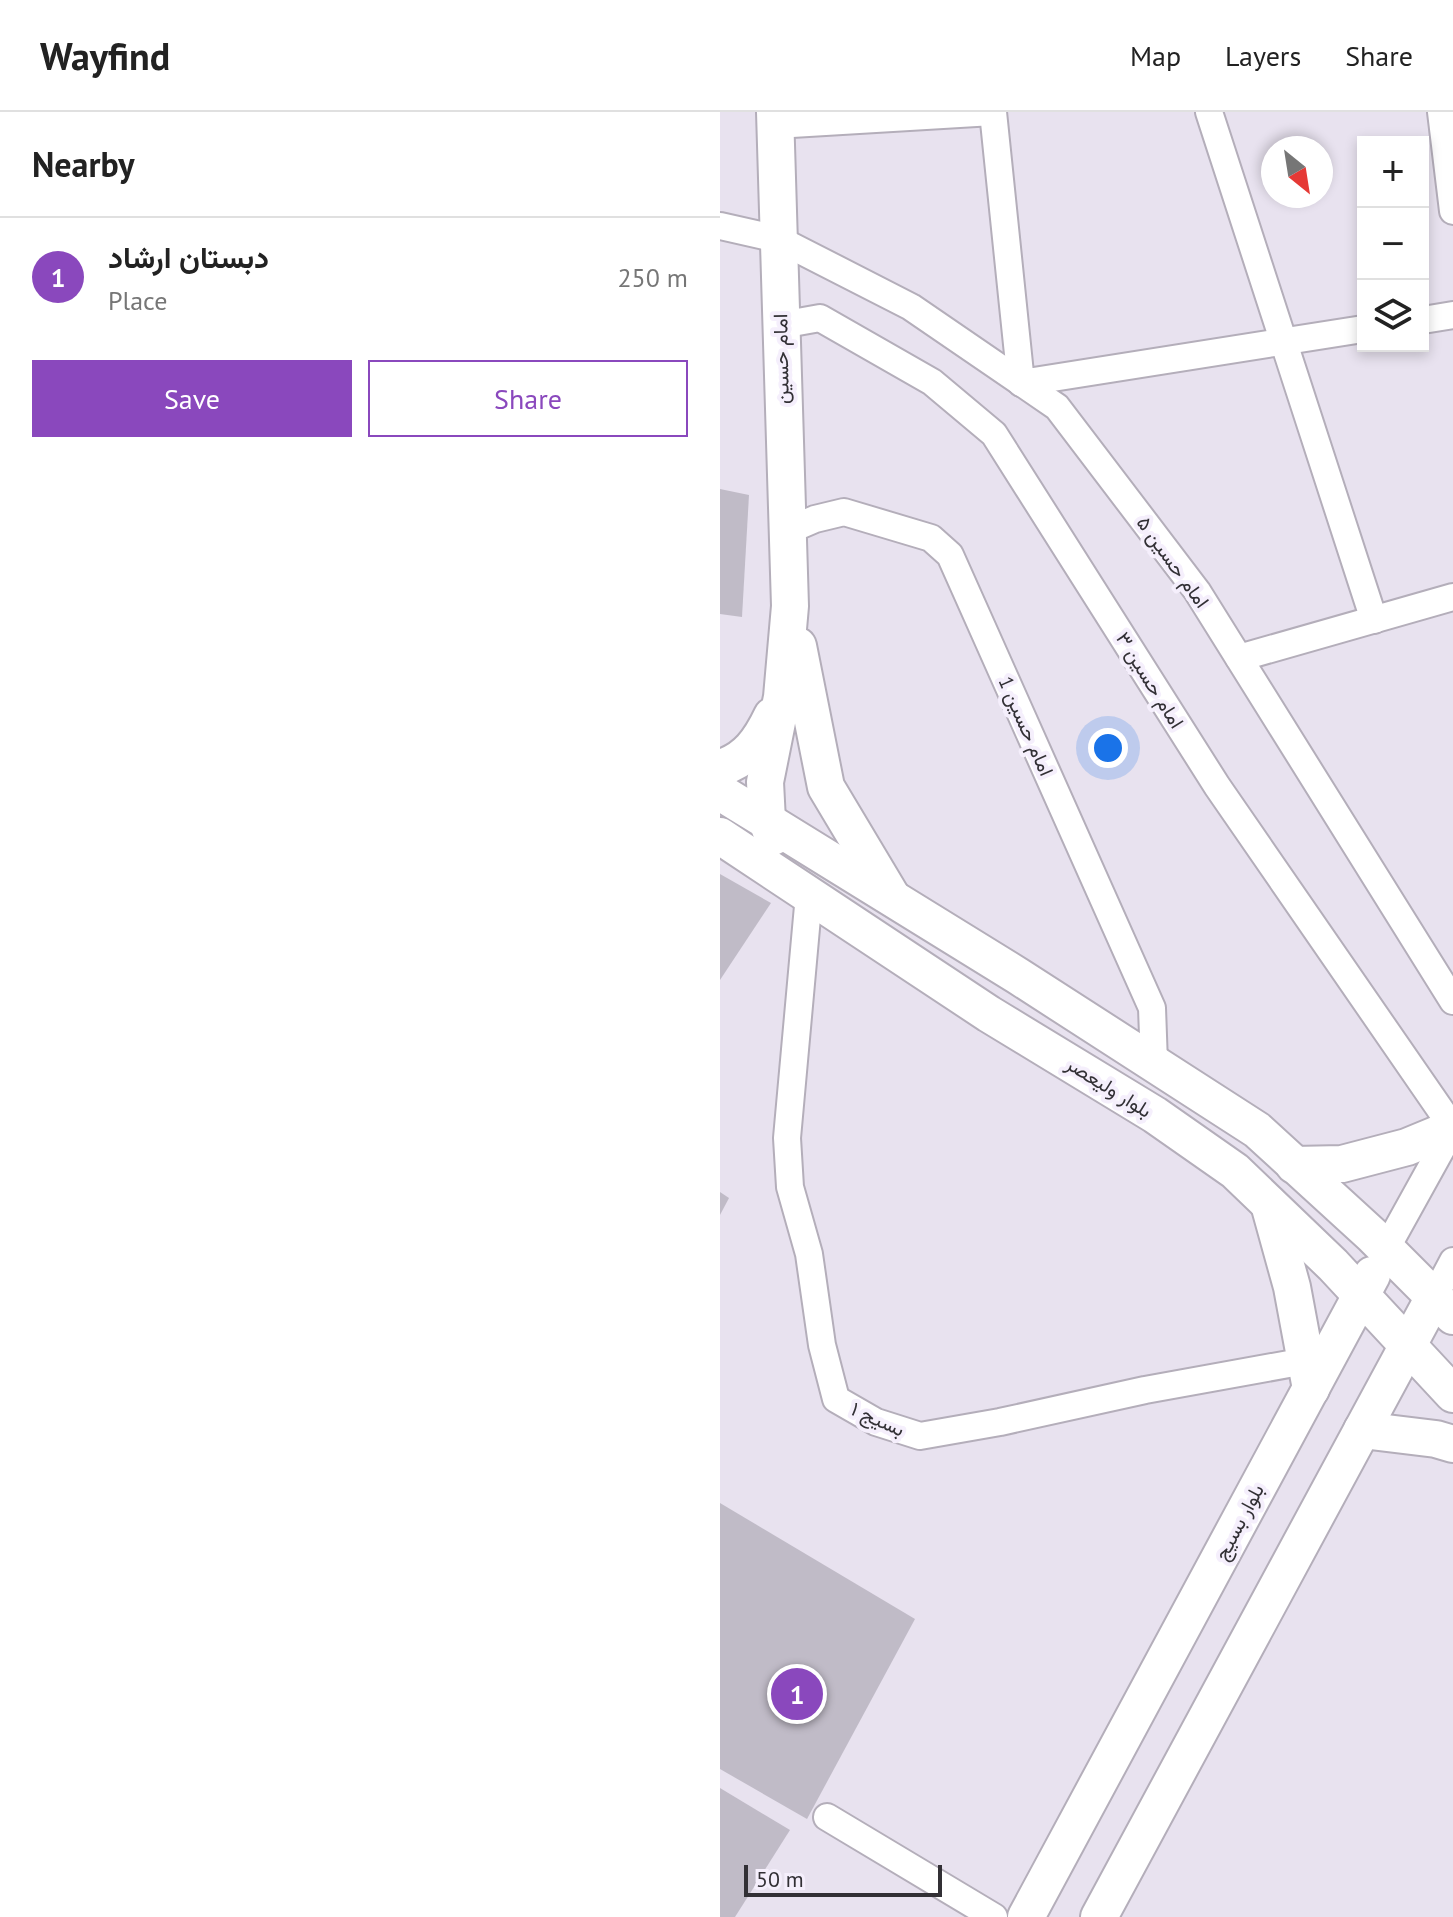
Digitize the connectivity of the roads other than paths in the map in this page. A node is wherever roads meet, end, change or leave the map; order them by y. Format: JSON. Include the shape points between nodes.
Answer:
{"nodes":[{"id":1,"x":993,"y":112,"type":"edge"},
{"id":2,"x":1209,"y":112,"type":"edge"},
{"id":3,"x":1441,"y":112,"type":"edge"},
{"id":4,"x":775,"y":119,"type":"edge"},
{"id":5,"x":1453,"y":211,"type":"edge"},
{"id":6,"x":720,"y":226,"type":"edge"},
{"id":7,"x":778,"y":239,"type":"junction"},
{"id":8,"x":1453,"y":315,"type":"edge"},
{"id":9,"x":1429,"y":319,"type":"edge"},
{"id":10,"x":781,"y":325,"type":"junction"},
{"id":11,"x":1357,"y":330,"type":"edge"},
{"id":12,"x":1283,"y":342,"type":"junction"},
{"id":13,"x":1021,"y":383,"type":"junction"},
{"id":14,"x":787,"y":531,"type":"junction"},
{"id":15,"x":1453,"y":597,"type":"edge"},
{"id":16,"x":790,"y":606,"type":"junction"},
{"id":17,"x":1374,"y":620,"type":"junction"},
{"id":18,"x":1239,"y":658,"type":"junction"},
{"id":19,"x":782,"y":697,"type":"junction"},
{"id":20,"x":720,"y":768,"type":"edge"},
{"id":21,"x":720,"y":792,"type":"edge"},
{"id":22,"x":767,"y":821,"type":"junction"},
{"id":23,"x":720,"y":836,"type":"edge"},
{"id":24,"x":800,"y":889,"type":"junction"},
{"id":25,"x":893,"y":899,"type":"junction"},
{"id":26,"x":1453,"y":1001,"type":"edge"},
{"id":27,"x":1154,"y":1063,"type":"junction"},
{"id":28,"x":1453,"y":1128,"type":"edge"},
{"id":29,"x":1294,"y":1165,"type":"junction"},
{"id":30,"x":1268,"y":1203,"type":"junction"},
{"id":31,"x":1386,"y":1249,"type":"junction"},
{"id":32,"x":1453,"y":1261,"type":"edge"},
{"id":33,"x":1362,"y":1295,"type":"junction"},
{"id":34,"x":1444,"y":1306,"type":"edge"},
{"id":35,"x":1407,"y":1346,"type":"junction"},
{"id":36,"x":1315,"y":1369,"type":"junction"},
{"id":37,"x":1453,"y":1394,"type":"edge"},
{"id":38,"x":1362,"y":1430,"type":"junction"},
{"id":39,"x":1453,"y":1444,"type":"edge"},
{"id":40,"x":827,"y":1817,"type":"dead end"},
{"id":41,"x":994,"y":1917,"type":"edge"},
{"id":42,"x":1026,"y":1917,"type":"edge"},
{"id":43,"x":1099,"y":1917,"type":"edge"}],
"edges":[{"from":1,"to":4,"type":"street"},
{"from":1,"to":13,"type":"street"},
{"from":2,"to":12,"type":"street"},
{"from":3,"to":5,"type":"street"},
{"from":4,"to":7,"type":"street","name":"امام حسین"},
{"from":6,"to":7,"type":"street","name":"امام حسین ۵"},
{"from":7,"to":10,"type":"street","name":"امام حسین"},
{"from":7,"to":13,"type":"street","name":"امام حسین ۵","via":[[911,307]]},
{"from":8,"to":9,"type":"street"},
{"from":10,"to":14,"type":"street","name":"امام حسین"},
{"from":10,"to":28,"type":"street","name":"امام حسین ۳","via":[[820,318],[932,382],[994,434],[1217,786]]},
{"from":11,"to":12,"type":"street"},
{"from":12,"to":13,"type":"street"},
{"from":12,"to":17,"type":"street"},
{"from":13,"to":18,"type":"street","name":"امام حسین ۵","via":[[1057,407],[1197,591]]},
{"from":14,"to":16,"type":"street","name":"امام حسین"},
{"from":14,"to":27,"type":"street","name":"امام حسین 1","via":[[844,512],[931,538],[950,555],[1152,1008]]},
{"from":15,"to":17,"type":"street"},
{"from":16,"to":19,"type":"street"},
{"from":16,"to":25,"type":"street","via":[[826,787]]},
{"from":17,"to":18,"type":"street"},
{"from":18,"to":26,"type":"street","name":"امام حسین ۵"},
{"from":19,"to":20,"type":"street","via":[[758,745]]},
{"from":19,"to":22,"type":"street","via":[[765,782]]},
{"from":21,"to":22,"type":"street"},
{"from":22,"to":24,"type":"street"},
{"from":22,"to":25,"type":"street"},
{"from":23,"to":24,"type":"street","name":"بلوار ولیعصر"},
{"from":24,"to":30,"type":"street","name":"بلوار ولیعصر","via":[[1155,1115],[1235,1171]]},
{"from":24,"to":36,"type":"street","name":"بسیج ۱","via":[[787,1138],[790,1187],[809,1254],[836,1399],[876,1422],[920,1436],[1145,1390]]},
{"from":25,"to":27,"type":"street"},
{"from":27,"to":29,"type":"street","via":[[1257,1130]]},
{"from":28,"to":29,"type":"street","via":[[1342,1164]]},
{"from":28,"to":31,"type":"street","name":"بلوار بسیج"},
{"from":29,"to":31,"type":"street"},
{"from":30,"to":33,"type":"street","name":"بلوار ولیعصر"},
{"from":30,"to":36,"type":"street"},
{"from":31,"to":33,"type":"street","name":"بلوار بسیج"},
{"from":31,"to":34,"type":"street"},
{"from":32,"to":34,"type":"street"},
{"from":33,"to":35,"type":"street","name":"بلوار ولیعصر"},
{"from":33,"to":36,"type":"street","name":"بلوار بسیج"},
{"from":34,"to":35,"type":"street"},
{"from":35,"to":37,"type":"street","name":"بلوار ولیعصر"},
{"from":35,"to":38,"type":"street"},
{"from":36,"to":42,"type":"street","name":"بلوار بسیج"},
{"from":38,"to":39,"type":"street"},
{"from":38,"to":43,"type":"street"},
{"from":40,"to":41,"type":"street"}]}
